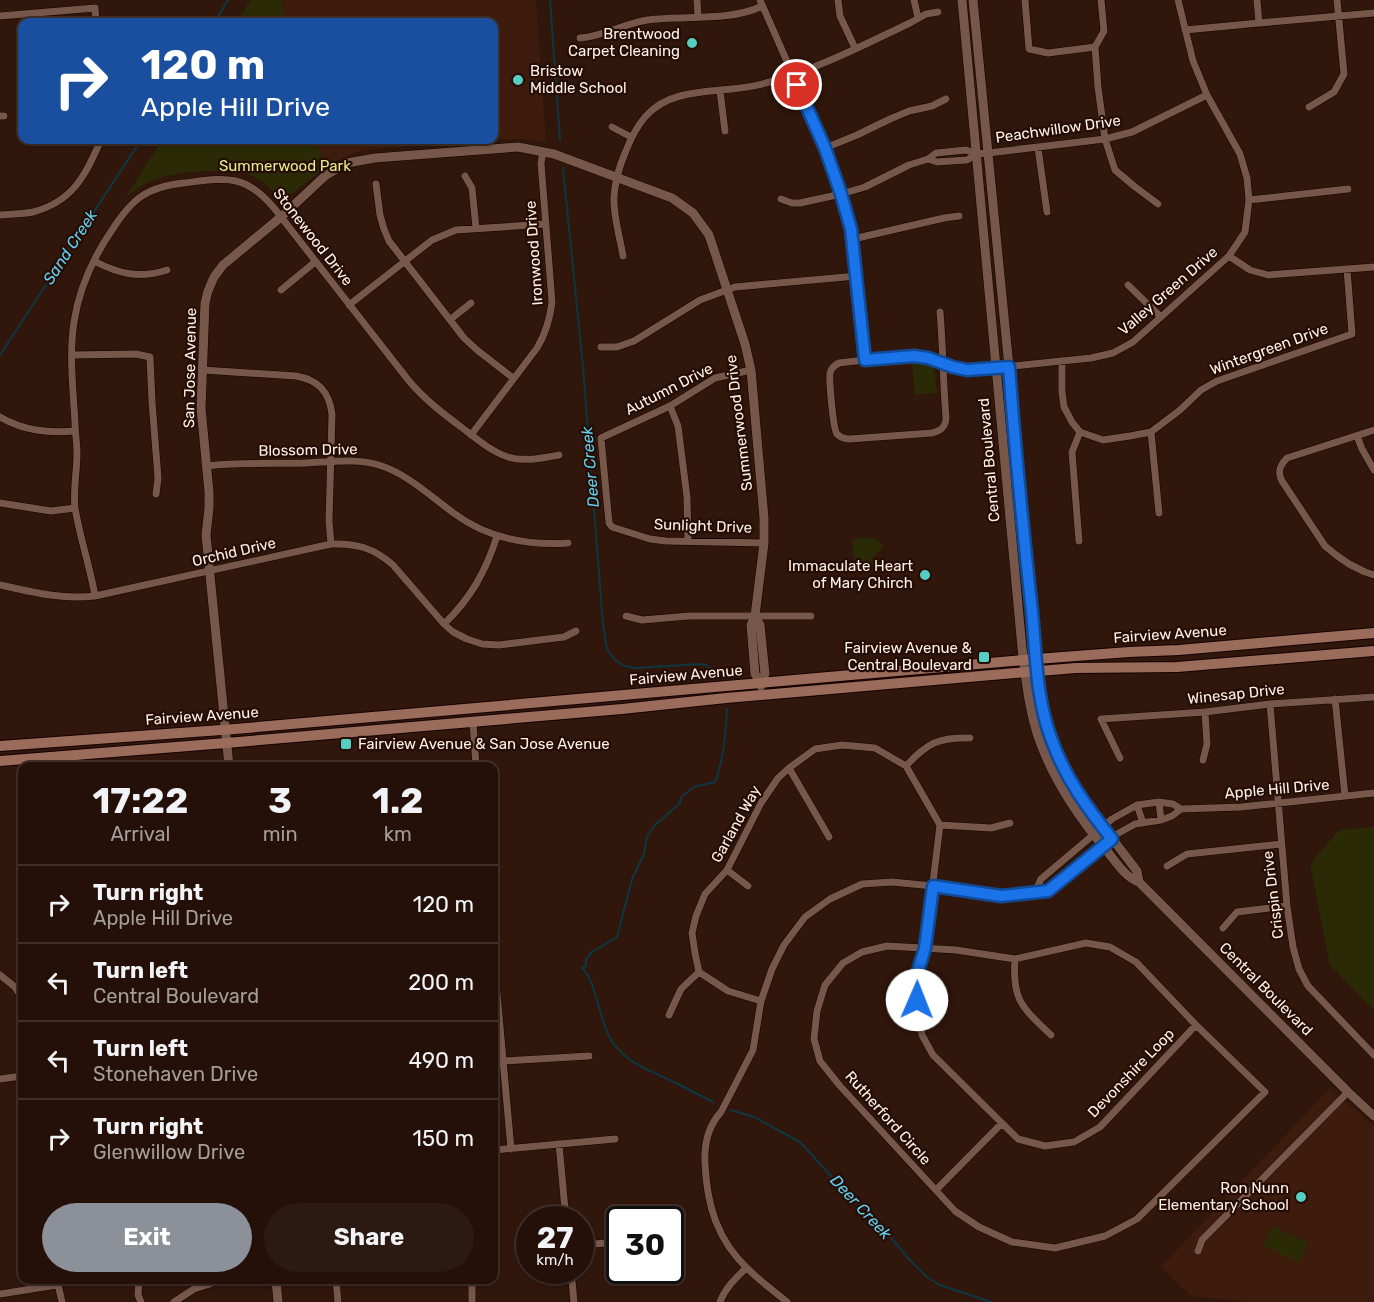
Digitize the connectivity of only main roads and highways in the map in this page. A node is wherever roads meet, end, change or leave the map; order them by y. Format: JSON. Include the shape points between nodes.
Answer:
{"nodes":[{"id":1,"x":1374,"y":633,"type":"edge"},
{"id":2,"x":1374,"y":651,"type":"edge"},
{"id":3,"x":0,"y":746,"type":"edge"},
{"id":4,"x":0,"y":761,"type":"edge"}],
"edges":[{"from":1,"to":3,"type":"main road","name":"Fairview Avenue"},
{"from":2,"to":4,"type":"main road","name":"Fairview Avenue","via":[[1177,667],[1037,671]]}]}
